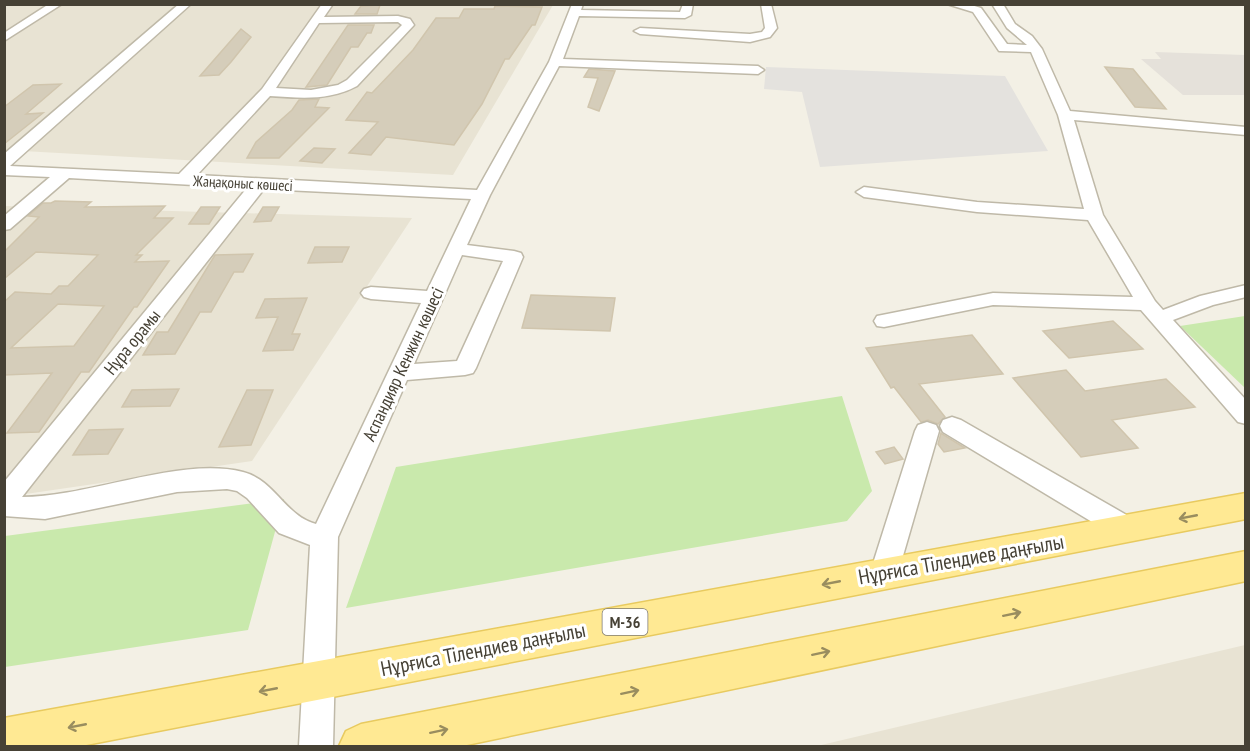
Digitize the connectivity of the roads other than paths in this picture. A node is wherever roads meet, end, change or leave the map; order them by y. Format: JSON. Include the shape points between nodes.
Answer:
{"nodes":[{"id":1,"x":57,"y":4,"type":"edge"},
{"id":2,"x":186,"y":4,"type":"edge"},
{"id":3,"x":328,"y":4,"type":"edge"},
{"id":4,"x":688,"y":4,"type":"edge"},
{"id":5,"x":766,"y":4,"type":"edge"},
{"id":6,"x":952,"y":4,"type":"edge"},
{"id":7,"x":997,"y":4,"type":"edge"},
{"id":8,"x":576,"y":9,"type":"edge"},
{"id":9,"x":316,"y":20,"type":"junction"},
{"id":10,"x":640,"y":31,"type":"dead end"},
{"id":11,"x":4,"y":38,"type":"edge"},
{"id":12,"x":1036,"y":49,"type":"junction"},
{"id":13,"x":555,"y":62,"type":"junction"},
{"id":14,"x":758,"y":70,"type":"dead end"},
{"id":15,"x":267,"y":92,"type":"junction"},
{"id":16,"x":1065,"y":115,"type":"junction"},
{"id":17,"x":1245,"y":131,"type":"edge"},
{"id":18,"x":4,"y":163,"type":"edge"},
{"id":19,"x":4,"y":170,"type":"edge"},
{"id":20,"x":65,"y":173,"type":"junction"},
{"id":21,"x":184,"y":179,"type":"junction"},
{"id":22,"x":258,"y":184,"type":"junction"},
{"id":23,"x":864,"y":192,"type":"dead end"},
{"id":24,"x":482,"y":195,"type":"junction"},
{"id":25,"x":1094,"y":215,"type":"junction"},
{"id":26,"x":4,"y":225,"type":"edge"},
{"id":27,"x":456,"y":249,"type":"junction"},
{"id":28,"x":1245,"y":291,"type":"edge"},
{"id":29,"x":371,"y":293,"type":"dead end"},
{"id":30,"x":433,"y":298,"type":"junction"},
{"id":31,"x":1153,"y":311,"type":"junction"},
{"id":32,"x":884,"y":321,"type":"dead end"},
{"id":33,"x":398,"y":373,"type":"junction"},
{"id":34,"x":1245,"y":416,"type":"edge"},
{"id":35,"x":4,"y":503,"type":"edge"},
{"id":36,"x":1245,"y":506,"type":"edge"},
{"id":37,"x":1127,"y":529,"type":"junction"},
{"id":38,"x":324,"y":537,"type":"junction"},
{"id":39,"x":1245,"y":566,"type":"edge"},
{"id":40,"x":884,"y":573,"type":"junction"},
{"id":41,"x":318,"y":681,"type":"junction"},
{"id":42,"x":4,"y":740,"type":"edge"},
{"id":43,"x":315,"y":747,"type":"edge"},
{"id":44,"x":361,"y":747,"type":"edge"}],
"edges":[{"from":1,"to":11,"type":"street"},
{"from":2,"to":18,"type":"street"},
{"from":3,"to":9,"type":"street"},
{"from":4,"to":8,"type":"street","via":[[685,15]]},
{"from":5,"to":10,"type":"street","via":[[771,28],[766,35],[750,38]]},
{"from":6,"to":12,"type":"street","via":[[978,10],[1003,48]]},
{"from":7,"to":12,"type":"street","via":[[1011,26]]},
{"from":8,"to":13,"type":"street","name":"Аспандияр Кенжин көшесі"},
{"from":9,"to":15,"type":"street"},
{"from":9,"to":15,"type":"street","via":[[398,19],[408,25],[342,89],[327,93]]},
{"from":12,"to":16,"type":"street"},
{"from":13,"to":14,"type":"street"},
{"from":13,"to":24,"type":"street","name":"Аспандияр Кенжин көшесі"},
{"from":15,"to":21,"type":"street"},
{"from":16,"to":17,"type":"street"},
{"from":16,"to":25,"type":"street"},
{"from":19,"to":20,"type":"street","name":"Жаңақоныс көшесі"},
{"from":20,"to":21,"type":"street","name":"Жаңақоныс көшесі"},
{"from":20,"to":26,"type":"street"},
{"from":21,"to":22,"type":"street","name":"Жаңақоныс көшесі"},
{"from":22,"to":24,"type":"street","name":"Жаңақоныс көшесі"},
{"from":22,"to":35,"type":"street","name":"Нұра орамы"},
{"from":23,"to":25,"type":"street","via":[[977,207]]},
{"from":24,"to":27,"type":"street","name":"Аспандияр Кенжин көшесі"},
{"from":25,"to":31,"type":"street"},
{"from":27,"to":30,"type":"street","name":"Аспандияр Кенжин көшесі"},
{"from":27,"to":33,"type":"street","via":[[514,257],[465,368]]},
{"from":28,"to":31,"type":"street"},
{"from":29,"to":30,"type":"street"},
{"from":30,"to":33,"type":"street","name":"Аспандияр Кенжин көшесі"},
{"from":31,"to":32,"type":"street","via":[[993,299]]},
{"from":31,"to":34,"type":"street"},
{"from":33,"to":38,"type":"street","name":"Аспандияр Кенжин көшесі"},
{"from":35,"to":38,"type":"street","via":[[45,508],[174,483],[225,478],[251,486],[289,525]]},
{"from":36,"to":37,"type":"main road","name":"Нұрғиса Тілендиев даңғылы","number":"M-36","one_way":true},
{"from":37,"to":40,"type":"main road","name":"Нұрғиса Тілендиев даңғылы","number":"M-36"},
{"from":37,"to":40,"type":"street","via":[[940,429]]},
{"from":38,"to":41,"type":"street","name":"Аспандияр Кенжин көшесі"},
{"from":44,"to":39,"type":"main road","one_way":true},
{"from":40,"to":41,"type":"main road","name":"Нұрғиса Тілендиев даңғылы","number":"M-36","one_way":true},
{"from":41,"to":42,"type":"main road","name":"Нұрғиса Тілендиев даңғылы","number":"M-36","one_way":true},
{"from":41,"to":43,"type":"street","name":"Аспандияр Кенжин көшесі"}]}
